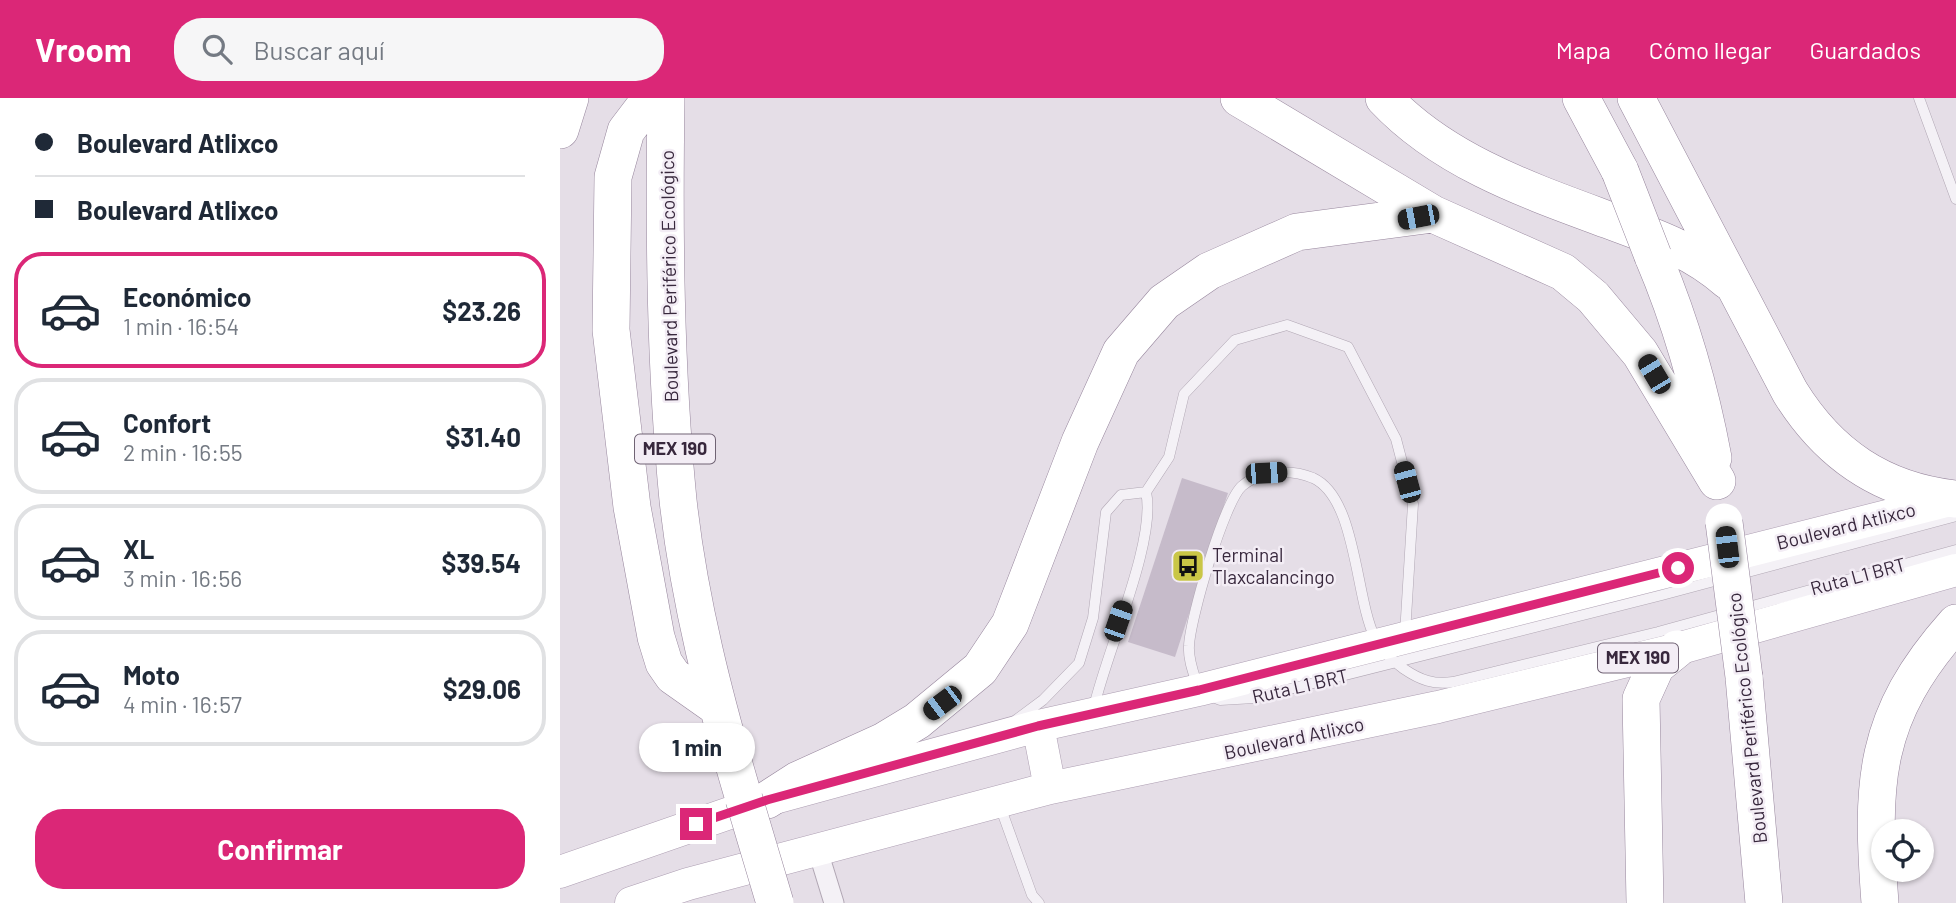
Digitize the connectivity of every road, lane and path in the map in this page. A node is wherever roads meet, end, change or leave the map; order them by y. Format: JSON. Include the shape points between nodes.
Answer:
{"nodes":[{"id":1,"x":570,"y":98,"type":"edge"},
{"id":2,"x":1239,"y":98,"type":"edge"},
{"id":3,"x":1384,"y":98,"type":"edge"},
{"id":4,"x":1581,"y":98,"type":"edge"},
{"id":5,"x":1636,"y":98,"type":"edge"},
{"id":6,"x":1919,"y":98,"type":"edge"},
{"id":7,"x":661,"y":108,"type":"edge"},
{"id":8,"x":560,"y":130,"type":"edge"},
{"id":9,"x":1956,"y":199,"type":"edge"},
{"id":10,"x":1433,"y":214,"type":"junction"},
{"id":11,"x":1734,"y":286,"type":"junction"},
{"id":12,"x":1717,"y":481,"type":"junction"},
{"id":13,"x":1146,"y":492,"type":"junction"},
{"id":14,"x":1956,"y":499,"type":"edge"},
{"id":15,"x":1956,"y":516,"type":"edge"},
{"id":16,"x":1956,"y":550,"type":"edge"},
{"id":17,"x":1956,"y":570,"type":"edge"},
{"id":18,"x":1956,"y":623,"type":"edge"},
{"id":19,"x":1393,"y":647,"type":"junction"},
{"id":20,"x":1677,"y":649,"type":"junction"},
{"id":21,"x":1199,"y":690,"type":"junction"},
{"id":22,"x":716,"y":707,"type":"junction"},
{"id":23,"x":1092,"y":714,"type":"junction"},
{"id":24,"x":1038,"y":726,"type":"junction"},
{"id":25,"x":986,"y":740,"type":"junction"},
{"id":26,"x":1050,"y":788,"type":"junction"},
{"id":27,"x":767,"y":800,"type":"junction"},
{"id":28,"x":998,"y":802,"type":"junction"},
{"id":29,"x":818,"y":851,"type":"junction"},
{"id":30,"x":560,"y":872,"type":"edge"},
{"id":31,"x":631,"y":903,"type":"edge"},
{"id":32,"x":775,"y":903,"type":"edge"},
{"id":33,"x":834,"y":903,"type":"edge"},
{"id":34,"x":1039,"y":903,"type":"edge"},
{"id":35,"x":1645,"y":903,"type":"edge"},
{"id":36,"x":1764,"y":903,"type":"edge"},
{"id":37,"x":1880,"y":903,"type":"edge"}],
"edges":[{"from":1,"to":8,"type":"highway"},
{"from":2,"to":10,"type":"highway"},
{"from":3,"to":11,"type":"highway","via":[[1410,125],[1465,161],[1677,246]]},
{"from":4,"to":12,"type":"highway","name":"Boulevard Periférico Ecológico","bridge":true,"via":[[1620,171],[1688,348]]},
{"from":5,"to":11,"type":"highway"},
{"from":6,"to":9,"type":"lane"},
{"from":7,"to":22,"type":"highway","name":"Boulevard Periférico Ecológico","number":"MEX 190","via":[[667,323],[679,501]]},
{"from":7,"to":22,"type":"highway","via":[[626,131],[613,177],[611,330],[632,507],[656,637],[673,676]]},
{"from":10,"to":12,"type":"highway","via":[[1538,258],[1593,297],[1640,353]]},
{"from":10,"to":27,"type":"highway","via":[[1297,232],[1209,271],[1164,302],[1121,352],[1107,379],[1010,624],[980,669],[917,721]]},
{"from":11,"to":14,"type":"highway","via":[[1790,392],[1843,457],[1880,479],[1930,496]]},
{"from":12,"to":36,"type":"highway","name":"Boulevard Periférico Ecológico","bridge":true,"via":[[1744,677]]},
{"from":13,"to":19,"type":"lane","via":[[1169,457],[1184,394],[1236,340],[1287,326],[1348,347],[1396,439],[1413,504]]},
{"from":13,"to":23,"type":"lane","via":[[1149,508],[1141,552],[1102,668]]},
{"from":13,"to":25,"type":"lane","via":[[1121,495],[1106,512],[1093,618],[1079,663],[1043,700]]},
{"from":14,"to":19,"type":"main road","name":"Boulevard Atlixco"},
{"from":15,"to":19,"type":"lane","name":"Ruta L1 BRT"},
{"from":16,"to":19,"type":"lane","name":"Ruta L1 BRT","via":[[1658,632],[1454,682],[1425,680]]},
{"from":17,"to":20,"type":"main road","name":"Boulevard Atlixco","number":"MEX 190"},
{"from":18,"to":37,"type":"highway","via":[[1913,679],[1883,749],[1874,824]]},
{"from":19,"to":21,"type":"main road","name":"Boulevard Atlixco"},
{"from":19,"to":21,"type":"lane","via":[[1370,625],[1336,503],[1312,478],[1266,473],[1240,487],[1209,565],[1189,647]]},
{"from":20,"to":26,"type":"main road","name":"Boulevard Atlixco","number":"MEX 190","via":[[1438,707]]},
{"from":20,"to":35,"type":"highway","via":[[1656,666],[1641,699]]},
{"from":21,"to":23,"type":"main road","name":"Boulevard Atlixco"},
{"from":22,"to":32,"type":"highway","name":"Boulevard Periférico Ecológico","number":"MEX 190","bridge":true},
{"from":23,"to":24,"type":"main road","name":"Boulevard Atlixco"},
{"from":24,"to":25,"type":"main road","name":"Boulevard Atlixco"},
{"from":24,"to":26,"type":"main road"},
{"from":25,"to":27,"type":"main road","name":"Boulevard Atlixco"},
{"from":26,"to":28,"type":"main road","name":"Boulevard Atlixco","number":"MEX 190"},
{"from":27,"to":30,"type":"main road","name":"Boulevard Atlixco"},
{"from":28,"to":29,"type":"main road","name":"Boulevard Atlixco","number":"MEX 190"},
{"from":28,"to":34,"type":"lane"},
{"from":29,"to":31,"type":"main road","name":"Boulevard Atlixco","number":"MEX 190"},
{"from":29,"to":33,"type":"street"}]}
